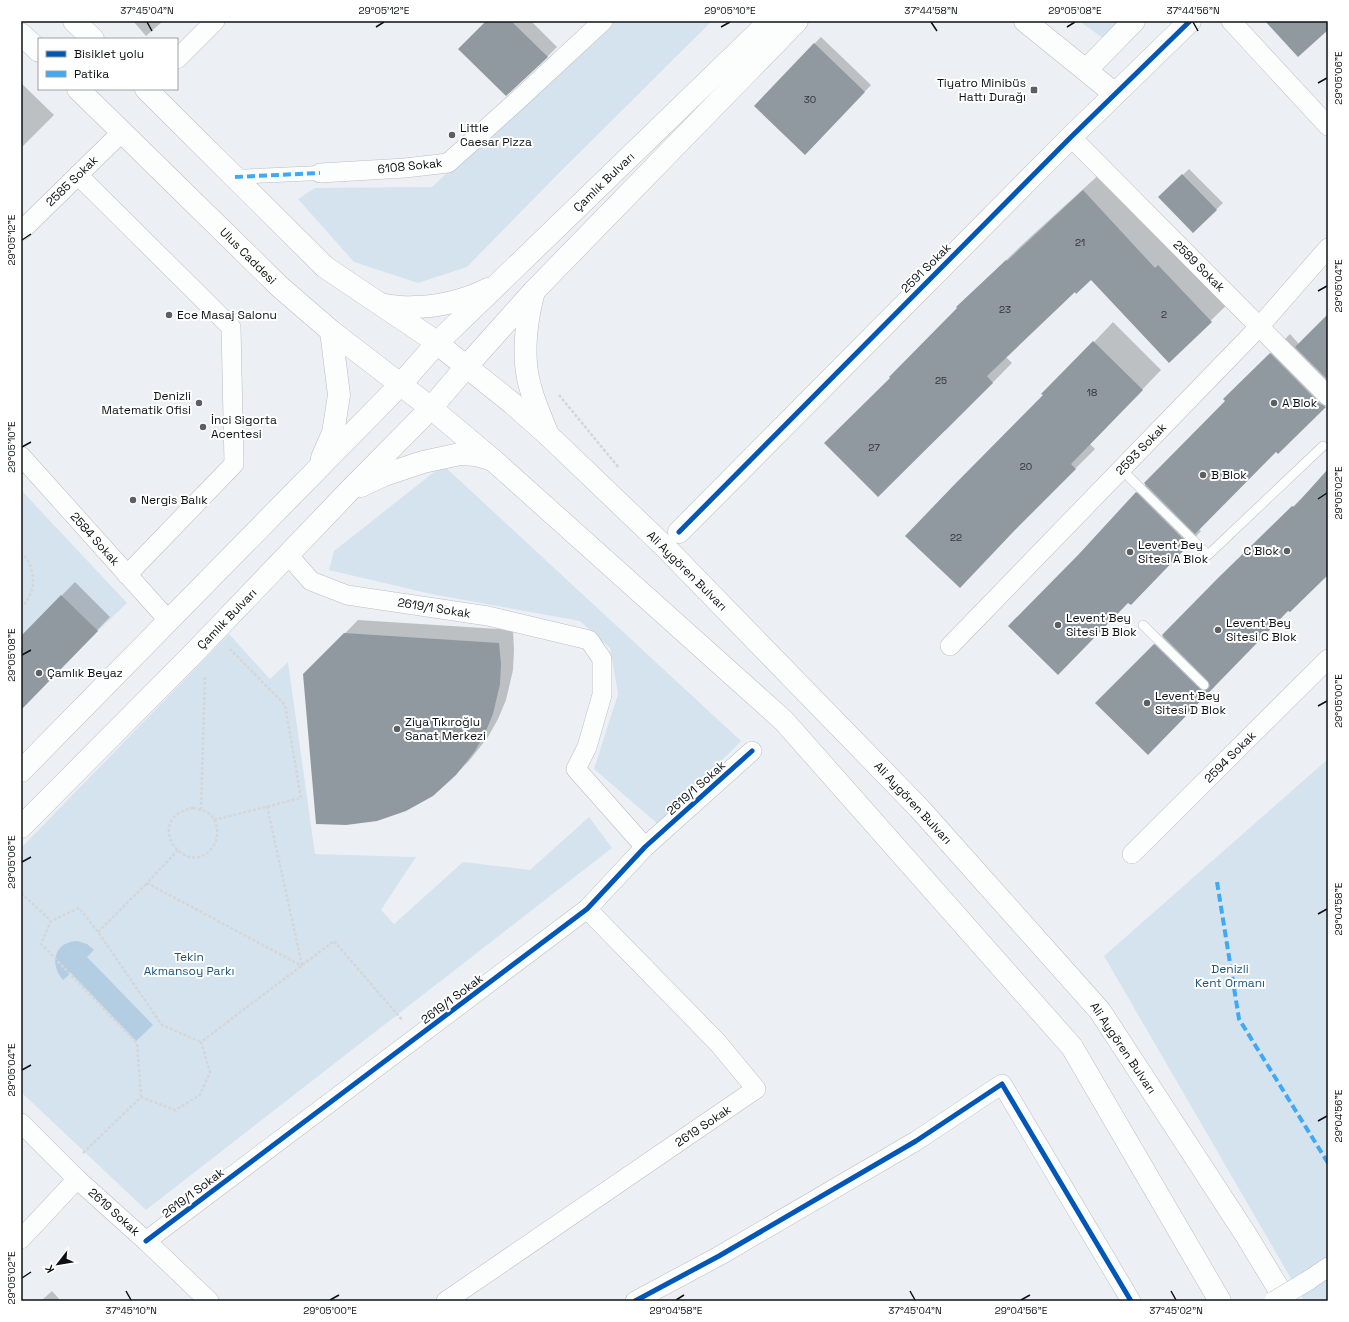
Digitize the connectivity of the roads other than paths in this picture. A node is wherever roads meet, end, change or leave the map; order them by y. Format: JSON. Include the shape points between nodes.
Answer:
{"nodes":[{"id":1,"x":74,"y":21,"type":"edge"},
{"id":2,"x":215,"y":21,"type":"edge"},
{"id":3,"x":603,"y":21,"type":"edge"},
{"id":4,"x":770,"y":21,"type":"edge"},
{"id":5,"x":797,"y":21,"type":"edge"},
{"id":6,"x":1025,"y":21,"type":"edge"},
{"id":7,"x":1134,"y":21,"type":"edge"},
{"id":8,"x":1190,"y":21,"type":"edge"},
{"id":9,"x":1231,"y":21,"type":"edge"},
{"id":10,"x":21,"y":34,"type":"edge"},
{"id":11,"x":92,"y":38,"type":"edge"},
{"id":12,"x":38,"y":50,"type":"edge"},
{"id":13,"x":178,"y":58,"type":"edge"},
{"id":14,"x":1086,"y":70,"type":"junction"},
{"id":15,"x":79,"y":90,"type":"edge"},
{"id":16,"x":147,"y":90,"type":"edge"},
{"id":17,"x":1115,"y":94,"type":"junction"},
{"id":18,"x":1328,"y":126,"type":"edge"},
{"id":19,"x":122,"y":132,"type":"junction"},
{"id":20,"x":1071,"y":137,"type":"junction"},
{"id":21,"x":320,"y":173,"type":"joint"},
{"id":22,"x":78,"y":175,"type":"junction"},
{"id":23,"x":235,"y":177,"type":"junction"},
{"id":24,"x":21,"y":231,"type":"edge"},
{"id":25,"x":1328,"y":248,"type":"edge"},
{"id":26,"x":501,"y":282,"type":"junction"},
{"id":27,"x":534,"y":291,"type":"junction"},
{"id":28,"x":383,"y":305,"type":"junction"},
{"id":29,"x":1259,"y":327,"type":"junction"},
{"id":30,"x":331,"y":330,"type":"junction"},
{"id":31,"x":437,"y":343,"type":"junction"},
{"id":32,"x":466,"y":367,"type":"junction"},
{"id":33,"x":400,"y":385,"type":"junction"},
{"id":34,"x":1328,"y":396,"type":"edge"},
{"id":35,"x":431,"y":408,"type":"junction"},
{"id":36,"x":548,"y":435,"type":"junction"},
{"id":37,"x":1323,"y":446,"type":"dead end"},
{"id":38,"x":21,"y":456,"type":"edge"},
{"id":39,"x":493,"y":460,"type":"junction"},
{"id":40,"x":1121,"y":469,"type":"junction"},
{"id":41,"x":317,"y":470,"type":"junction"},
{"id":42,"x":348,"y":492,"type":"junction"},
{"id":43,"x":679,"y":532,"type":"dead end"},
{"id":44,"x":288,"y":555,"type":"junction"},
{"id":45,"x":127,"y":575,"type":"junction"},
{"id":46,"x":168,"y":622,"type":"junction"},
{"id":47,"x":1143,"y":625,"type":"dead end"},
{"id":48,"x":950,"y":646,"type":"dead end"},
{"id":49,"x":1328,"y":659,"type":"edge"},
{"id":50,"x":1204,"y":684,"type":"dead end"},
{"id":51,"x":752,"y":751,"type":"dead end"},
{"id":52,"x":21,"y":771,"type":"edge"},
{"id":53,"x":21,"y":827,"type":"edge"},
{"id":54,"x":645,"y":847,"type":"junction"},
{"id":55,"x":1132,"y":854,"type":"dead end"},
{"id":56,"x":587,"y":909,"type":"junction"},
{"id":57,"x":21,"y":1123,"type":"edge"},
{"id":58,"x":72,"y":1174,"type":"junction"},
{"id":59,"x":21,"y":1239,"type":"edge"},
{"id":60,"x":146,"y":1241,"type":"junction"},
{"id":61,"x":1328,"y":1267,"type":"edge"},
{"id":62,"x":209,"y":1301,"type":"edge"},
{"id":63,"x":446,"y":1301,"type":"edge"},
{"id":64,"x":635,"y":1301,"type":"edge"},
{"id":65,"x":1131,"y":1301,"type":"edge"},
{"id":66,"x":1220,"y":1301,"type":"edge"},
{"id":67,"x":1274,"y":1301,"type":"edge"},
{"id":68,"x":1286,"y":1301,"type":"edge"}],
"edges":[{"from":1,"to":11,"type":"main road"},
{"from":2,"to":13,"type":"street"},
{"from":3,"to":21,"type":"street","name":"6108 Sokak","via":[[448,163]]},
{"from":4,"to":26,"type":"main road","name":"Çamlık Bulvarı"},
{"from":5,"to":27,"type":"main road","name":"Çamlık Bulvarı"},
{"from":6,"to":14,"type":"main road"},
{"from":7,"to":14,"type":"main road"},
{"from":8,"to":17,"type":"main road","name":"2591 Sokak"},
{"from":9,"to":18,"type":"street"},
{"from":10,"to":12,"type":"main road"},
{"from":14,"to":17,"type":"main road"},
{"from":15,"to":19,"type":"main road","name":"Ulus Caddesi"},
{"from":16,"to":23,"type":"main road"},
{"from":17,"to":20,"type":"main road","name":"2591 Sokak"},
{"from":19,"to":22,"type":"street","name":"2585 Sokak"},
{"from":19,"to":30,"type":"main road","name":"Ulus Caddesi","via":[[280,287]]},
{"from":20,"to":29,"type":"street","name":"2589 Sokak"},
{"from":20,"to":43,"type":"main road","name":"2591 Sokak"},
{"from":21,"to":23,"type":"street","name":"6108 Sokak"},
{"from":22,"to":24,"type":"street","name":"2585 Sokak"},
{"from":22,"to":45,"type":"street","via":[[231,327],[234,464]]},
{"from":23,"to":28,"type":"main road","via":[[326,267]]},
{"from":25,"to":29,"type":"street","name":"2593 Sokak"},
{"from":26,"to":28,"type":"main road","via":[[474,296],[448,303],[414,308]]},
{"from":26,"to":31,"type":"main road","name":"Çamlık Bulvarı"},
{"from":27,"to":32,"type":"main road","name":"Çamlık Bulvarı"},
{"from":27,"to":36,"type":"main road","via":[[529,310],[526,365],[535,402]]},
{"from":28,"to":31,"type":"main road"},
{"from":29,"to":34,"type":"street","name":"2589 Sokak"},
{"from":29,"to":40,"type":"street","name":"2593 Sokak"},
{"from":30,"to":33,"type":"main road","name":"Ulus Caddesi"},
{"from":30,"to":41,"type":"main road","via":[[338,394],[333,433]]},
{"from":31,"to":32,"type":"main road"},
{"from":31,"to":33,"type":"main road","name":"Çamlık Bulvarı"},
{"from":32,"to":35,"type":"main road","name":"Çamlık Bulvarı"},
{"from":32,"to":36,"type":"main road","name":"Ali Aygören Bulvarı","via":[[512,402]]},
{"from":33,"to":35,"type":"main road","name":"Ulus Caddesi"},
{"from":33,"to":41,"type":"main road","name":"Çamlık Bulvarı"},
{"from":35,"to":39,"type":"main road"},
{"from":35,"to":42,"type":"main road","name":"Çamlık Bulvarı"},
{"from":36,"to":68,"type":"main road","name":"Ali Aygören Bulvarı","via":[[665,548],[919,808],[1100,1011]]},
{"from":37,"to":40,"type":"lane","via":[[1208,555]]},
{"from":38,"to":45,"type":"street","name":"2584 Sokak"},
{"from":39,"to":42,"type":"main road","via":[[460,454],[423,462],[384,475]]},
{"from":39,"to":66,"type":"main road","via":[[784,721],[1072,1047]]},
{"from":40,"to":48,"type":"street","name":"2593 Sokak"},
{"from":41,"to":46,"type":"main road","name":"Çamlık Bulvarı"},
{"from":42,"to":44,"type":"main road","name":"Çamlık Bulvarı"},
{"from":44,"to":53,"type":"main road","name":"Çamlık Bulvarı"},
{"from":44,"to":54,"type":"street","name":"2619/1 Sokak","via":[[311,581],[348,595],[488,616],[589,640],[602,659],[602,695],[587,747],[576,769]]},
{"from":45,"to":46,"type":"street","name":"2584 Sokak"},
{"from":46,"to":52,"type":"main road","name":"Çamlık Bulvarı"},
{"from":47,"to":50,"type":"lane"},
{"from":49,"to":55,"type":"street","name":"2594 Sokak"},
{"from":51,"to":54,"type":"street","name":"2619/1 Sokak"},
{"from":54,"to":56,"type":"street","name":"2619/1 Sokak"},
{"from":56,"to":60,"type":"street","name":"2619/1 Sokak"},
{"from":56,"to":63,"type":"street","name":"2619 Sokak","via":[[718,1043],[756,1089]]},
{"from":57,"to":58,"type":"street","name":"2619 Sokak"},
{"from":58,"to":59,"type":"street"},
{"from":58,"to":60,"type":"street","name":"2619 Sokak"},
{"from":60,"to":62,"type":"street","name":"2619 Sokak"},
{"from":61,"to":67,"type":"street","bridge":true},
{"from":64,"to":65,"type":"street","via":[[719,1256],[916,1141],[1002,1084]]}]}
